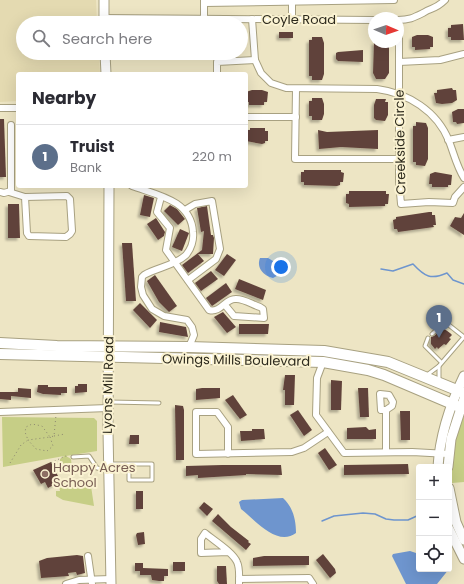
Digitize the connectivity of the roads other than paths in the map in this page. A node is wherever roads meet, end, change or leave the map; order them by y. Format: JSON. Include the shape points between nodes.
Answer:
{"nodes":[{"id":1,"x":104,"y":0,"type":"edge"},
{"id":2,"x":394,"y":0,"type":"edge"},
{"id":3,"x":445,"y":0,"type":"edge"},
{"id":4,"x":204,"y":1,"type":"edge"},
{"id":5,"x":292,"y":1,"type":"edge"},
{"id":6,"x":104,"y":16,"type":"edge"},
{"id":7,"x":204,"y":16,"type":"edge"},
{"id":8,"x":248,"y":19,"type":"edge"},
{"id":9,"x":252,"y":19,"type":"junction"},
{"id":10,"x":292,"y":19,"type":"junction"},
{"id":11,"x":404,"y":19,"type":"edge"},
{"id":12,"x":368,"y":20,"type":"edge"},
{"id":13,"x":399,"y":48,"type":"edge"},
{"id":14,"x":464,"y":54,"type":"edge"},
{"id":15,"x":105,"y":60,"type":"edge"},
{"id":16,"x":254,"y":60,"type":"junction"},
{"id":17,"x":399,"y":62,"type":"junction"},
{"id":18,"x":106,"y":72,"type":"edge"},
{"id":19,"x":217,"y":72,"type":"edge"},
{"id":20,"x":296,"y":88,"type":"junction"},
{"id":21,"x":399,"y":94,"type":"junction"},
{"id":22,"x":0,"y":108,"type":"edge"},
{"id":23,"x":16,"y":108,"type":"edge"},
{"id":24,"x":248,"y":117,"type":"edge"},
{"id":25,"x":296,"y":117,"type":"junction"},
{"id":26,"x":11,"y":125,"type":"dead end"},
{"id":27,"x":464,"y":137,"type":"edge"},
{"id":28,"x":448,"y":140,"type":"junction"},
{"id":29,"x":399,"y":159,"type":"junction"},
{"id":30,"x":11,"y":170,"type":"junction"},
{"id":31,"x":16,"y":170,"type":"edge"},
{"id":32,"x":464,"y":178,"type":"edge"},
{"id":33,"x":464,"y":187,"type":"edge"},
{"id":34,"x":109,"y":188,"type":"edge"},
{"id":35,"x":137,"y":188,"type":"edge"},
{"id":36,"x":0,"y":192,"type":"edge"},
{"id":37,"x":9,"y":192,"type":"junction"},
{"id":38,"x":25,"y":197,"type":"junction"},
{"id":39,"x":161,"y":197,"type":"junction"},
{"id":40,"x":185,"y":210,"type":"junction"},
{"id":41,"x":175,"y":262,"type":"junction"},
{"id":42,"x":188,"y":280,"type":"junction"},
{"id":43,"x":224,"y":305,"type":"junction"},
{"id":44,"x":432,"y":334,"type":"dead end"},
{"id":45,"x":464,"y":337,"type":"edge"},
{"id":46,"x":428,"y":338,"type":"dead end"},
{"id":47,"x":0,"y":343,"type":"edge"},
{"id":48,"x":109,"y":346,"type":"junction"},
{"id":49,"x":189,"y":347,"type":"junction"},
{"id":50,"x":0,"y":354,"type":"edge"},
{"id":51,"x":109,"y":357,"type":"junction"},
{"id":52,"x":323,"y":362,"type":"junction"},
{"id":53,"x":442,"y":362,"type":"junction"},
{"id":54,"x":439,"y":366,"type":"junction"},
{"id":55,"x":425,"y":376,"type":"junction"},
{"id":56,"x":464,"y":376,"type":"edge"},
{"id":57,"x":440,"y":382,"type":"junction"},
{"id":58,"x":461,"y":391,"type":"edge"},
{"id":59,"x":159,"y":403,"type":"dead end"},
{"id":60,"x":108,"y":405,"type":"junction"},
{"id":61,"x":460,"y":405,"type":"edge"},
{"id":62,"x":386,"y":410,"type":"dead end"},
{"id":63,"x":0,"y":412,"type":"edge"},
{"id":64,"x":328,"y":432,"type":"junction"},
{"id":65,"x":386,"y":452,"type":"junction"},
{"id":66,"x":228,"y":454,"type":"junction"},
{"id":67,"x":439,"y":454,"type":"junction"},
{"id":68,"x":448,"y":454,"type":"junction"},
{"id":69,"x":74,"y":457,"type":"road end"},
{"id":70,"x":129,"y":464,"type":"junction"},
{"id":71,"x":438,"y":464,"type":"edge"},
{"id":72,"x":448,"y":464,"type":"edge"},
{"id":73,"x":109,"y":467,"type":"junction"},
{"id":74,"x":451,"y":500,"type":"edge"},
{"id":75,"x":452,"y":535,"type":"edge"},
{"id":76,"x":464,"y":540,"type":"edge"},
{"id":77,"x":228,"y":552,"type":"junction"},
{"id":78,"x":88,"y":556,"type":"dead end"},
{"id":79,"x":464,"y":559,"type":"edge"},
{"id":80,"x":111,"y":581,"type":"edge"},
{"id":81,"x":92,"y":582,"type":"edge"},
{"id":82,"x":239,"y":582,"type":"edge"},
{"id":83,"x":66,"y":584,"type":"edge"},
{"id":84,"x":313,"y":584,"type":"edge"}],
"edges":[{"from":1,"to":6,"type":"main road"},
{"from":2,"to":5,"type":"street"},
{"from":3,"to":11,"type":"street","via":[[434,10],[424,12],[415,18]]},
{"from":4,"to":5,"type":"street"},
{"from":4,"to":7,"type":"street"},
{"from":5,"to":10,"type":"street"},
{"from":8,"to":9,"type":"street","name":"Coyle Road"},
{"from":9,"to":10,"type":"street","name":"Coyle Road"},
{"from":9,"to":16,"type":"street"},
{"from":10,"to":12,"type":"street","name":"Coyle Road"},
{"from":13,"to":17,"type":"street","name":"Creekside Circle"},
{"from":14,"to":17,"type":"street","via":[[440,60]]},
{"from":15,"to":18,"type":"main road"},
{"from":16,"to":19,"type":"street","via":[[217,62]]},
{"from":16,"to":20,"type":"street","via":[[261,73],[271,83]]},
{"from":17,"to":21,"type":"street","name":"Creekside Circle"},
{"from":20,"to":21,"type":"street","via":[[377,89]]},
{"from":20,"to":25,"type":"street"},
{"from":21,"to":28,"type":"street","via":[[430,113]]},
{"from":21,"to":29,"type":"street","name":"Creekside Circle"},
{"from":22,"to":23,"type":"street"},
{"from":24,"to":25,"type":"street"},
{"from":25,"to":29,"type":"street","via":[[295,159]]},
{"from":26,"to":30,"type":"street"},
{"from":27,"to":28,"type":"street"},
{"from":28,"to":32,"type":"street"},
{"from":29,"to":33,"type":"street","name":"Creekside Circle","via":[[400,201],[404,205],[453,203]]},
{"from":30,"to":31,"type":"street"},
{"from":30,"to":37,"type":"street"},
{"from":34,"to":48,"type":"main road","name":"Lyons Mill Road"},
{"from":35,"to":39,"type":"street"},
{"from":36,"to":37,"type":"street"},
{"from":37,"to":38,"type":"street"},
{"from":38,"to":38,"type":"street","via":[[67,196],[72,209],[70,234],[29,236]]},
{"from":39,"to":40,"type":"street"},
{"from":39,"to":41,"type":"street","via":[[157,212],[170,228],[166,250]]},
{"from":40,"to":41,"type":"street","via":[[192,222],[194,235],[187,254]]},
{"from":40,"to":42,"type":"street","via":[[195,204],[212,201],[220,244],[216,259]]},
{"from":41,"to":42,"type":"street"},
{"from":41,"to":49,"type":"street","via":[[144,275],[141,287],[147,302],[158,313],[189,322],[194,335]]},
{"from":42,"to":43,"type":"street","via":[[209,310],[214,311]]},
{"from":43,"to":43,"type":"street","via":[[238,299],[260,307],[264,318],[234,316]]},
{"from":44,"to":45,"type":"lane","via":[[445,322]]},
{"from":45,"to":53,"type":"lane"},
{"from":46,"to":53,"type":"lane","via":[[425,346]]},
{"from":47,"to":48,"type":"main road","name":"Owings Mills Boulevard"},
{"from":48,"to":49,"type":"main road","name":"Owings Mills Boulevard"},
{"from":48,"to":51,"type":"main road","name":"Lyons Mill Road"},
{"from":49,"to":55,"type":"main road","name":"Owings Mills Boulevard","via":[[343,354],[388,362]]},
{"from":50,"to":51,"type":"main road","name":"Owings Mills Boulevard"},
{"from":51,"to":52,"type":"main road","name":"Owings Mills Boulevard"},
{"from":51,"to":60,"type":"main road","name":"Lyons Mill Road"},
{"from":52,"to":61,"type":"main road","name":"Owings Mills Boulevard","via":[[384,375]]},
{"from":52,"to":64,"type":"street","via":[[317,378],[316,415]]},
{"from":53,"to":54,"type":"lane"},
{"from":54,"to":55,"type":"lane"},
{"from":54,"to":57,"type":"lane"},
{"from":55,"to":57,"type":"main road","name":"Owings Mills Boulevard"},
{"from":56,"to":58,"type":"main road"},
{"from":57,"to":58,"type":"main road","name":"Owings Mills Boulevard"},
{"from":58,"to":61,"type":"main road"},
{"from":59,"to":60,"type":"lane"},
{"from":60,"to":63,"type":"street"},
{"from":60,"to":73,"type":"main road","name":"Lyons Mill Road"},
{"from":61,"to":67,"type":"main road"},
{"from":61,"to":68,"type":"main road"},
{"from":62,"to":65,"type":"street"},
{"from":64,"to":65,"type":"street","via":[[344,453]]},
{"from":64,"to":66,"type":"street","via":[[298,451]]},
{"from":65,"to":67,"type":"street"},
{"from":66,"to":66,"type":"street","via":[[196,454],[196,412],[218,412],[228,427]]},
{"from":67,"to":68,"type":"street"},
{"from":67,"to":71,"type":"main road"},
{"from":68,"to":72,"type":"main road"},
{"from":69,"to":73,"type":"lane","via":[[89,456],[97,468]]},
{"from":70,"to":70,"type":"lane","via":[[152,464],[152,480],[129,480]]},
{"from":70,"to":73,"type":"lane"},
{"from":73,"to":80,"type":"main road","name":"Lyons Mill Road"},
{"from":74,"to":76,"type":"main road","via":[[456,522]]},
{"from":75,"to":79,"type":"main road"},
{"from":77,"to":77,"type":"street","via":[[216,542],[204,533],[201,539],[201,553]]},
{"from":77,"to":82,"type":"street","via":[[237,561]]},
{"from":78,"to":81,"type":"street"},
{"from":80,"to":81,"type":"street"},
{"from":81,"to":83,"type":"street"},
{"from":82,"to":84,"type":"street","via":[[309,578]]}]}
